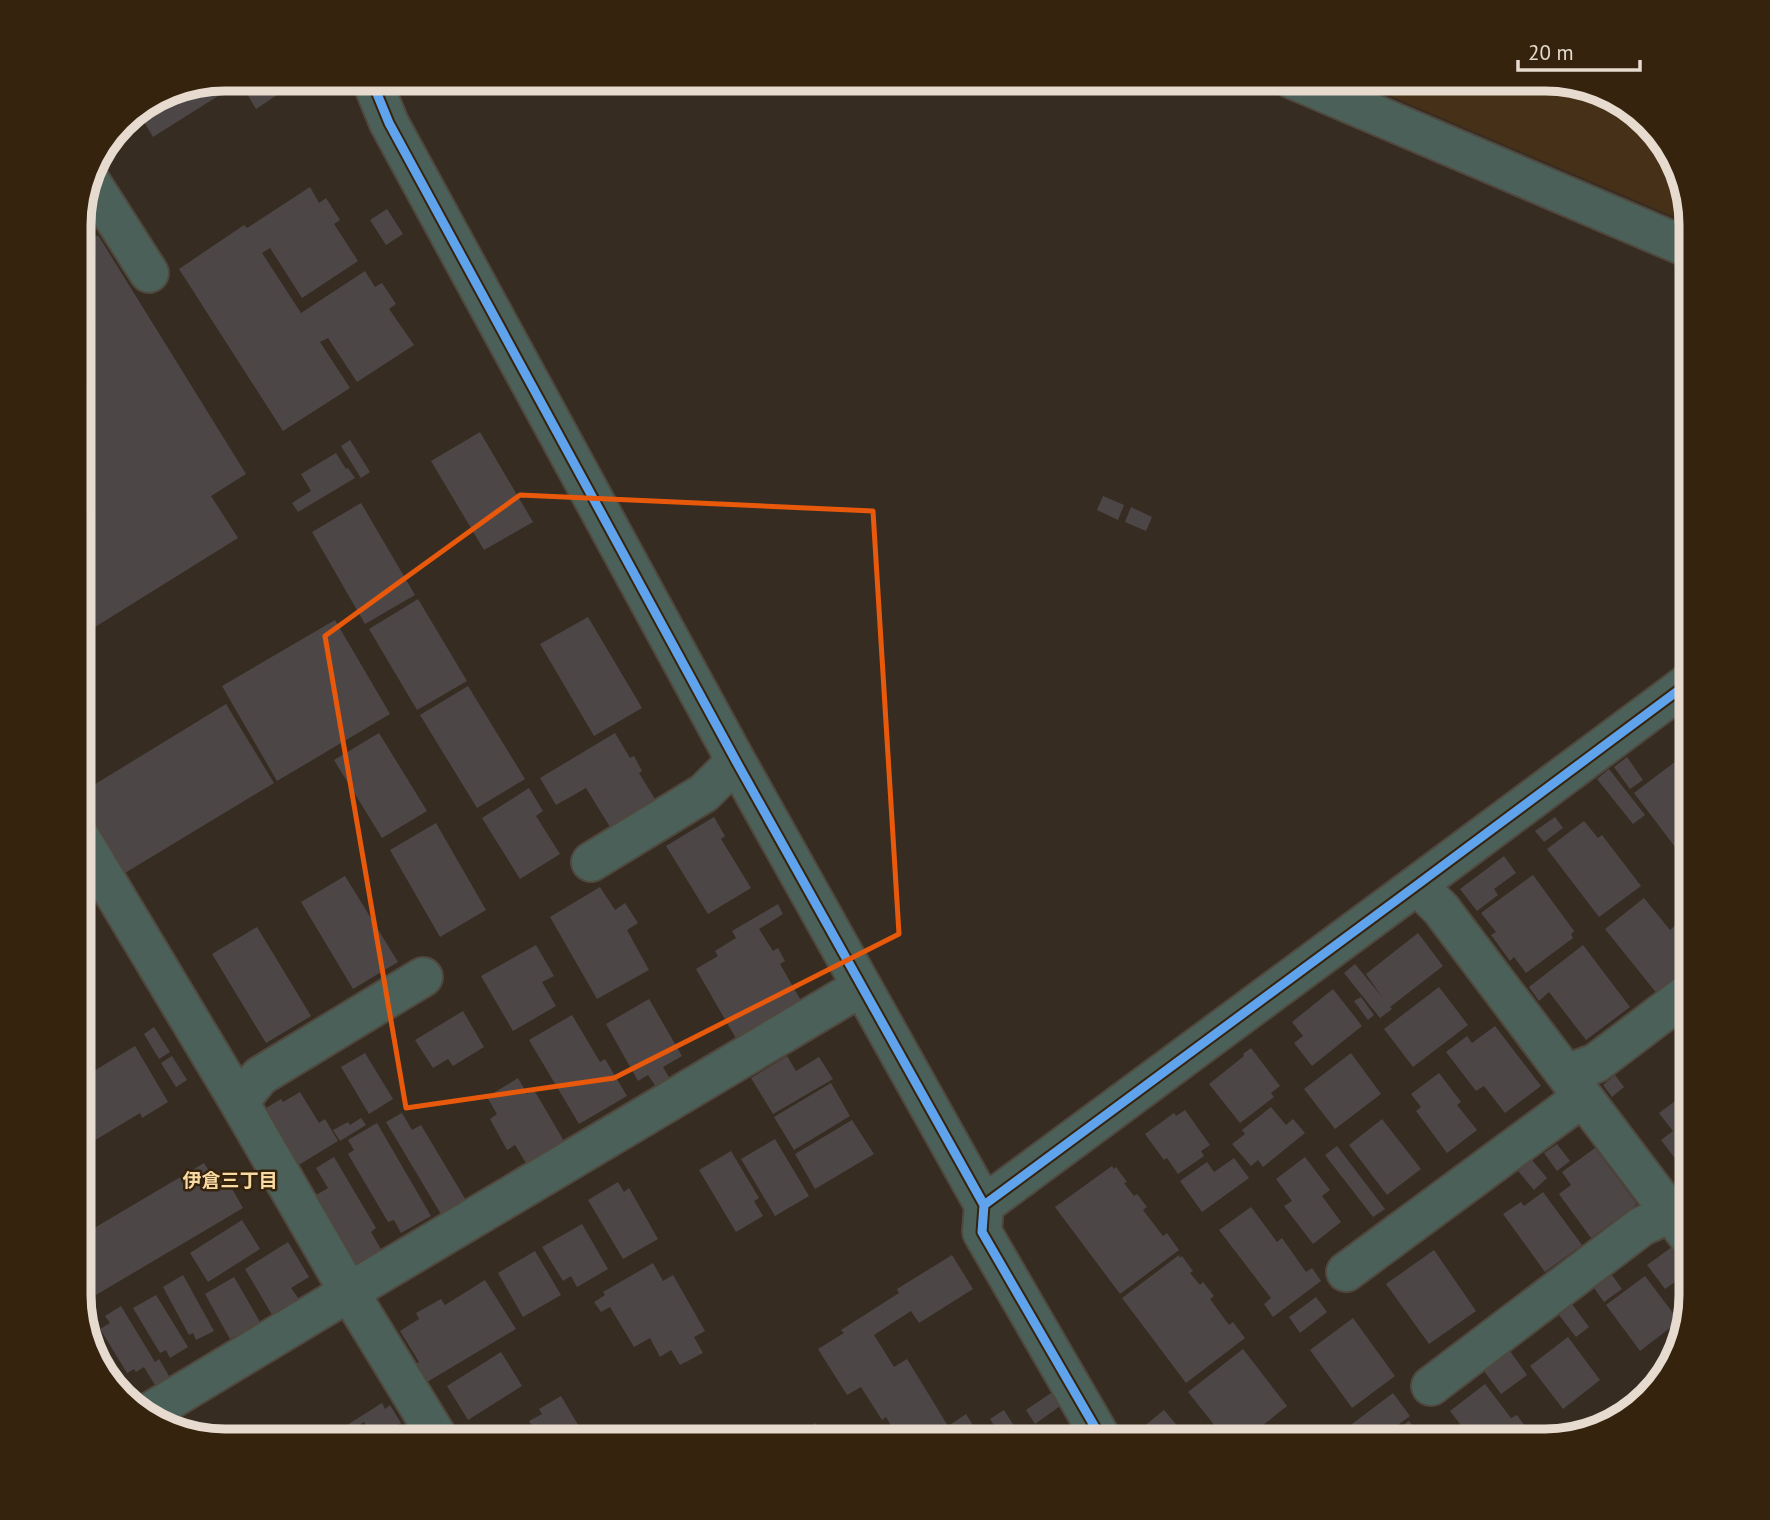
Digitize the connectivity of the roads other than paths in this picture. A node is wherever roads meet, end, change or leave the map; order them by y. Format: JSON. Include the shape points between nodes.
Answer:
{"nodes":[{"id":1,"x":376,"y":91,"type":"edge"},
{"id":2,"x":1320,"y":91,"type":"edge"},
{"id":3,"x":96,"y":190,"type":"edge"},
{"id":4,"x":1679,"y":244,"type":"edge"},
{"id":5,"x":149,"y":272,"type":"dead end"},
{"id":6,"x":1679,"y":690,"type":"edge"},
{"id":7,"x":736,"y":761,"type":"junction"},
{"id":8,"x":91,"y":855,"type":"edge"},
{"id":9,"x":591,"y":862,"type":"dead end"},
{"id":10,"x":1418,"y":885,"type":"junction"},
{"id":11,"x":423,"y":977,"type":"dead end"},
{"id":12,"x":862,"y":988,"type":"junction"},
{"id":13,"x":1679,"y":1000,"type":"edge"},
{"id":14,"x":1575,"y":1085,"type":"junction"},
{"id":15,"x":239,"y":1102,"type":"junction"},
{"id":16,"x":985,"y":1205,"type":"junction"},
{"id":17,"x":1679,"y":1223,"type":"edge"},
{"id":18,"x":1679,"y":1226,"type":"edge"},
{"id":19,"x":1346,"y":1272,"type":"dead end"},
{"id":20,"x":349,"y":1292,"type":"junction"},
{"id":21,"x":1431,"y":1386,"type":"dead end"},
{"id":22,"x":155,"y":1409,"type":"edge"},
{"id":23,"x":433,"y":1429,"type":"edge"},
{"id":24,"x":1096,"y":1429,"type":"edge"}],
"edges":[{"from":1,"to":7,"type":"street","via":[[388,123]]},
{"from":2,"to":4,"type":"street"},
{"from":3,"to":5,"type":"street"},
{"from":6,"to":10,"type":"street"},
{"from":7,"to":9,"type":"street","via":[[704,793]]},
{"from":7,"to":12,"type":"street"},
{"from":8,"to":15,"type":"street"},
{"from":10,"to":14,"type":"street"},
{"from":10,"to":16,"type":"street"},
{"from":11,"to":15,"type":"street","via":[[260,1076]]},
{"from":12,"to":16,"type":"street"},
{"from":12,"to":20,"type":"street"},
{"from":13,"to":14,"type":"street","via":[[1596,1063]]},
{"from":14,"to":17,"type":"street"},
{"from":14,"to":19,"type":"street"},
{"from":15,"to":20,"type":"street"},
{"from":16,"to":24,"type":"street","via":[[982,1231]]},
{"from":18,"to":21,"type":"street","via":[[1642,1226]]},
{"from":20,"to":22,"type":"street"},
{"from":20,"to":23,"type":"street"}]}
